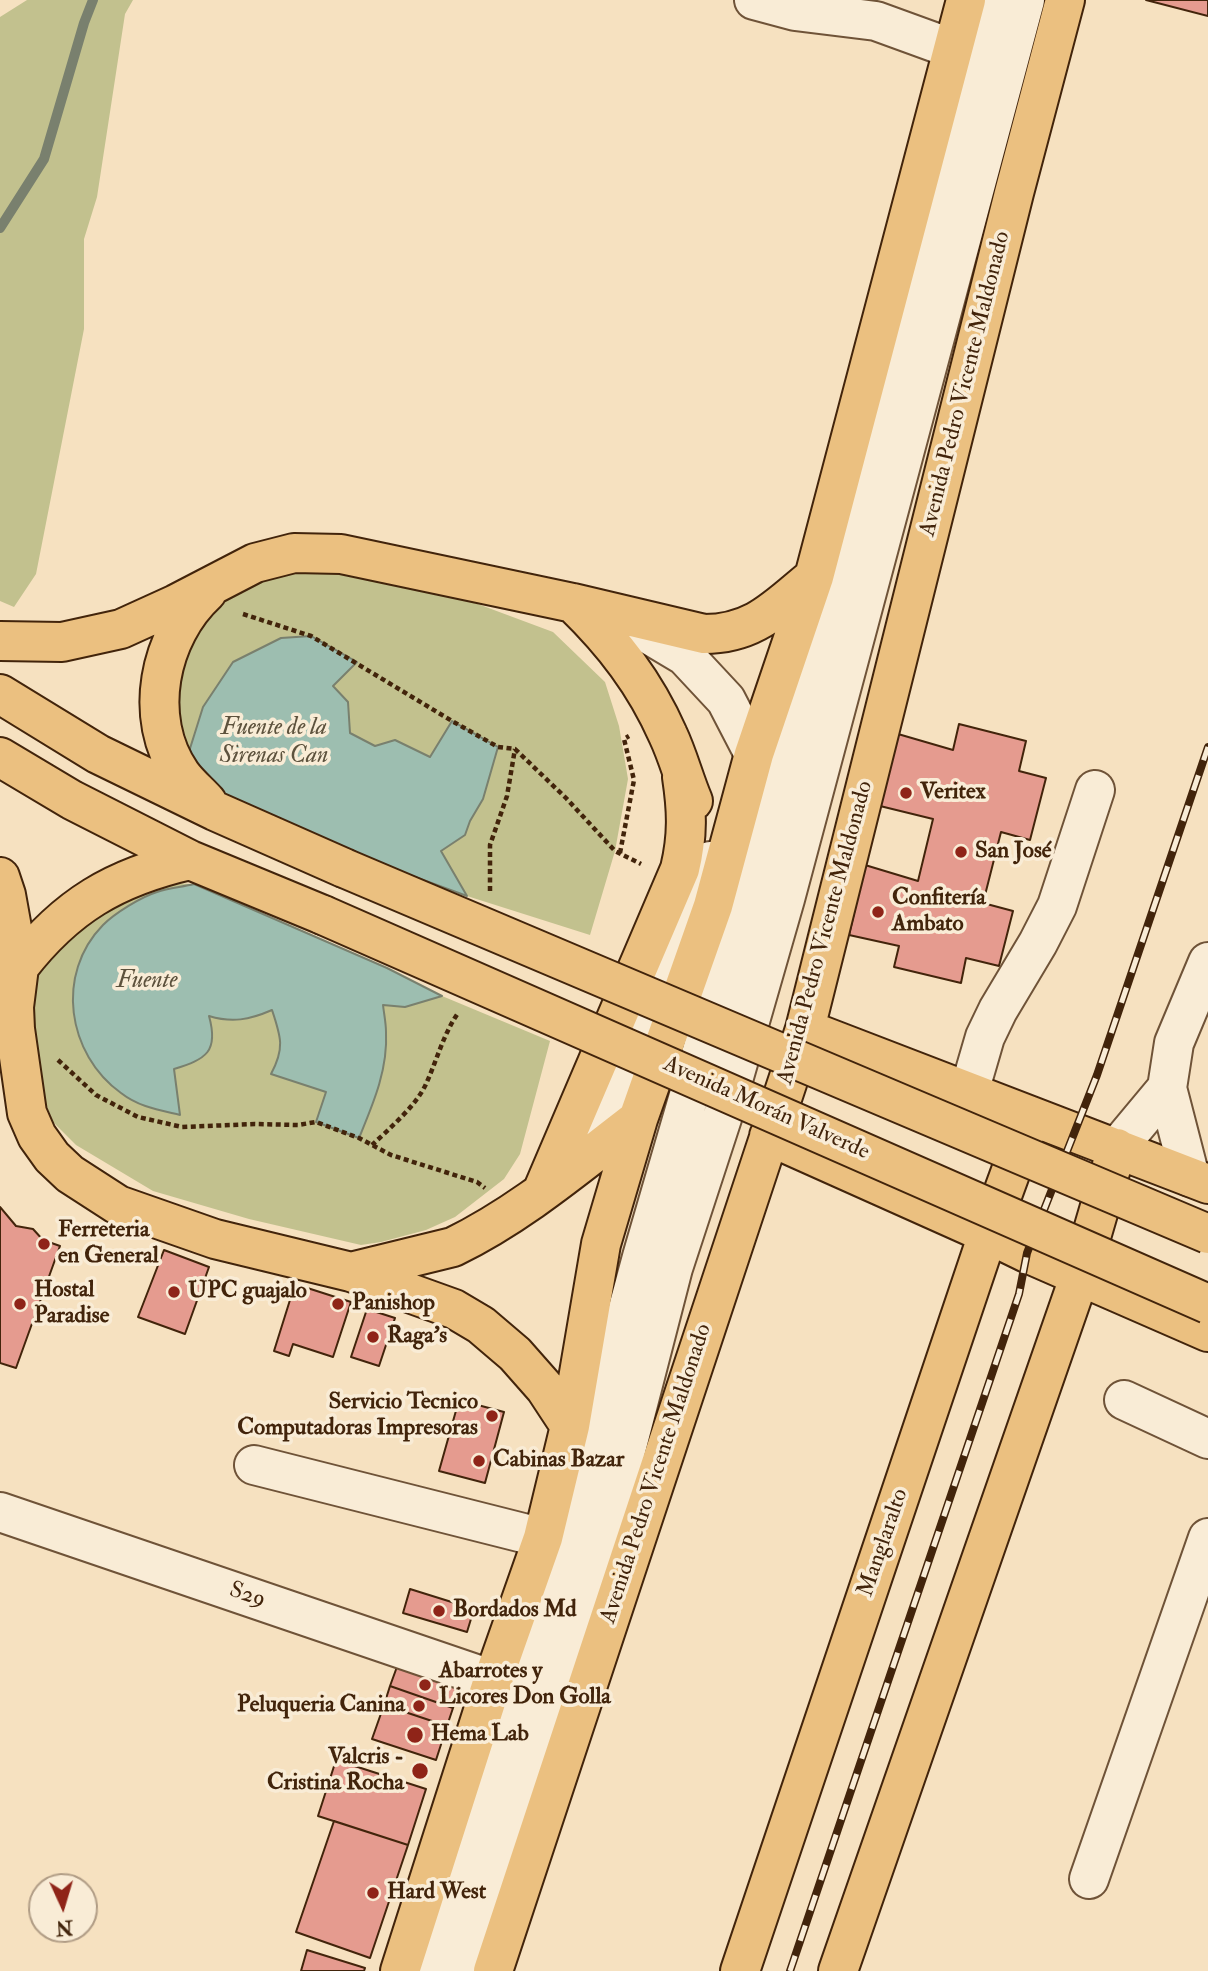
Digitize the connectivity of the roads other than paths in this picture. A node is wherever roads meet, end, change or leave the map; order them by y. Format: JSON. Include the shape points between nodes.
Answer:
{"nodes":[{"id":1,"x":754,"y":0,"type":"edge"},
{"id":2,"x":966,"y":0,"type":"edge"},
{"id":3,"x":990,"y":0,"type":"edge"},
{"id":4,"x":1026,"y":0,"type":"edge"},
{"id":5,"x":1065,"y":0,"type":"edge"},
{"id":6,"x":953,"y":49,"type":"junction"},
{"id":7,"x":814,"y":577,"type":"junction"},
{"id":8,"x":206,"y":592,"type":"junction"},
{"id":9,"x":573,"y":603,"type":"junction"},
{"id":10,"x":0,"y":640,"type":"edge"},
{"id":11,"x":0,"y":694,"type":"edge"},
{"id":12,"x":754,"y":754,"type":"junction"},
{"id":13,"x":0,"y":757,"type":"edge"},
{"id":14,"x":682,"y":777,"type":"junction"},
{"id":15,"x":1095,"y":790,"type":"dead end"},
{"id":16,"x":215,"y":811,"type":"junction"},
{"id":17,"x":770,"y":817,"type":"junction"},
{"id":18,"x":190,"y":860,"type":"junction"},
{"id":19,"x":710,"y":861,"type":"junction"},
{"id":20,"x":0,"y":877,"type":"edge"},
{"id":21,"x":785,"y":899,"type":"junction"},
{"id":22,"x":713,"y":905,"type":"junction"},
{"id":23,"x":1208,"y":962,"type":"edge"},
{"id":24,"x":19,"y":967,"type":"junction"},
{"id":25,"x":805,"y":1029,"type":"junction"},
{"id":26,"x":1167,"y":1088,"type":"junction"},
{"id":27,"x":968,"y":1092,"type":"junction"},
{"id":28,"x":723,"y":1115,"type":"junction"},
{"id":29,"x":1031,"y":1116,"type":"junction"},
{"id":30,"x":638,"y":1119,"type":"junction"},
{"id":31,"x":769,"y":1136,"type":"junction"},
{"id":32,"x":1117,"y":1148,"type":"junction"},
{"id":33,"x":594,"y":1153,"type":"junction"},
{"id":34,"x":1199,"y":1180,"type":"edge"},
{"id":35,"x":542,"y":1192,"type":"junction"},
{"id":36,"x":988,"y":1234,"type":"junction"},
{"id":37,"x":1208,"y":1234,"type":"edge"},
{"id":38,"x":453,"y":1247,"type":"junction"},
{"id":39,"x":351,"y":1272,"type":"junction"},
{"id":40,"x":1080,"y":1275,"type":"junction"},
{"id":41,"x":1208,"y":1304,"type":"edge"},
{"id":42,"x":454,"y":1309,"type":"junction"},
{"id":43,"x":1208,"y":1332,"type":"edge"},
{"id":44,"x":1124,"y":1400,"type":"dead end"},
{"id":45,"x":570,"y":1426,"type":"junction"},
{"id":46,"x":1208,"y":1439,"type":"edge"},
{"id":47,"x":254,"y":1465,"type":"dead end"},
{"id":48,"x":580,"y":1486,"type":"junction"},
{"id":49,"x":0,"y":1512,"type":"edge"},
{"id":50,"x":543,"y":1538,"type":"junction"},
{"id":51,"x":1208,"y":1538,"type":"edge"},
{"id":52,"x":493,"y":1680,"type":"junction"},
{"id":53,"x":1090,"y":1879,"type":"dead end"},
{"id":54,"x":400,"y":1971,"type":"edge"},
{"id":55,"x":429,"y":1971,"type":"edge"},
{"id":56,"x":462,"y":1971,"type":"edge"},
{"id":57,"x":494,"y":1971,"type":"edge"},
{"id":58,"x":740,"y":1971,"type":"edge"},
{"id":59,"x":838,"y":1971,"type":"edge"}],
"edges":[{"from":1,"to":6,"type":"street","via":[[795,11],[876,21]]},
{"from":2,"to":6,"type":"main road"},
{"from":3,"to":17,"type":"street"},
{"from":4,"to":21,"type":"street"},
{"from":5,"to":25,"type":"main road","name":"Avenida Pedro Vicente Maldonado"},
{"from":6,"to":7,"type":"main road"},
{"from":7,"to":9,"type":"main road","via":[[764,618],[721,634]]},
{"from":7,"to":12,"type":"main road"},
{"from":8,"to":9,"type":"main road","via":[[255,563],[293,553],[341,554]]},
{"from":8,"to":10,"type":"main road","via":[[121,629],[62,642]]},
{"from":8,"to":16,"type":"main road","via":[[183,618],[170,645],[160,709],[167,743],[181,774]]},
{"from":9,"to":12,"type":"street","via":[[633,625],[685,656],[726,700]]},
{"from":9,"to":14,"type":"main road","via":[[603,632],[651,700]]},
{"from":11,"to":16,"type":"main road","via":[[98,754]]},
{"from":12,"to":17,"type":"street"},
{"from":12,"to":22,"type":"main road"},
{"from":13,"to":18,"type":"main road","name":"Avenida Morán Valverde"},
{"from":14,"to":19,"type":"main road","via":[[700,817]]},
{"from":14,"to":35,"type":"main road","via":[[688,823],[675,882]]},
{"from":15,"to":27,"type":"street","via":[[1057,906],[985,1037]]},
{"from":16,"to":37,"type":"main road","bridge":true},
{"from":17,"to":21,"type":"street"},
{"from":17,"to":48,"type":"street"},
{"from":18,"to":24,"type":"main road","via":[[156,868],[93,897],[61,920]]},
{"from":18,"to":41,"type":"main road","name":"Avenida Morán Valverde","bridge":true},
{"from":19,"to":22,"type":"main road"},
{"from":19,"to":33,"type":"street"},
{"from":20,"to":24,"type":"main road"},
{"from":21,"to":28,"type":"street"},
{"from":22,"to":30,"type":"main road"},
{"from":23,"to":26,"type":"street","via":[[1174,1043]]},
{"from":24,"to":39,"type":"main road","via":[[15,1029],[27,1113],[52,1157],[118,1205],[215,1239]]},
{"from":25,"to":27,"type":"main road"},
{"from":25,"to":31,"type":"main road","name":"Avenida Pedro Vicente Maldonado"},
{"from":26,"to":32,"type":"street"},
{"from":26,"to":34,"type":"street"},
{"from":27,"to":29,"type":"main road"},
{"from":28,"to":31,"type":"street"},
{"from":28,"to":56,"type":"street","via":[[673,1268],[615,1493]]},
{"from":29,"to":32,"type":"main road"},
{"from":29,"to":36,"type":"main road","name":"Manglaralto"},
{"from":30,"to":33,"type":"main road"},
{"from":30,"to":45,"type":"main road","via":[[601,1244]]},
{"from":31,"to":36,"type":"main road"},
{"from":31,"to":57,"type":"main road","name":"Avenida Pedro Vicente Maldonado"},
{"from":32,"to":34,"type":"main road"},
{"from":32,"to":40,"type":"main road"},
{"from":33,"to":35,"type":"main road"},
{"from":35,"to":38,"type":"main road"},
{"from":36,"to":40,"type":"main road"},
{"from":36,"to":58,"type":"main road","name":"Manglaralto"},
{"from":38,"to":39,"type":"main road"},
{"from":38,"to":42,"type":"main road","via":[[444,1278]]},
{"from":39,"to":42,"type":"main road"},
{"from":40,"to":43,"type":"main road"},
{"from":40,"to":59,"type":"main road"},
{"from":42,"to":45,"type":"main road","via":[[515,1354]]},
{"from":44,"to":46,"type":"street"},
{"from":45,"to":48,"type":"street"},
{"from":45,"to":50,"type":"main road"},
{"from":47,"to":50,"type":"street"},
{"from":48,"to":55,"type":"street"},
{"from":49,"to":52,"type":"street","name":"S29"},
{"from":50,"to":52,"type":"main road"},
{"from":51,"to":53,"type":"street"},
{"from":52,"to":54,"type":"main road"}]}
